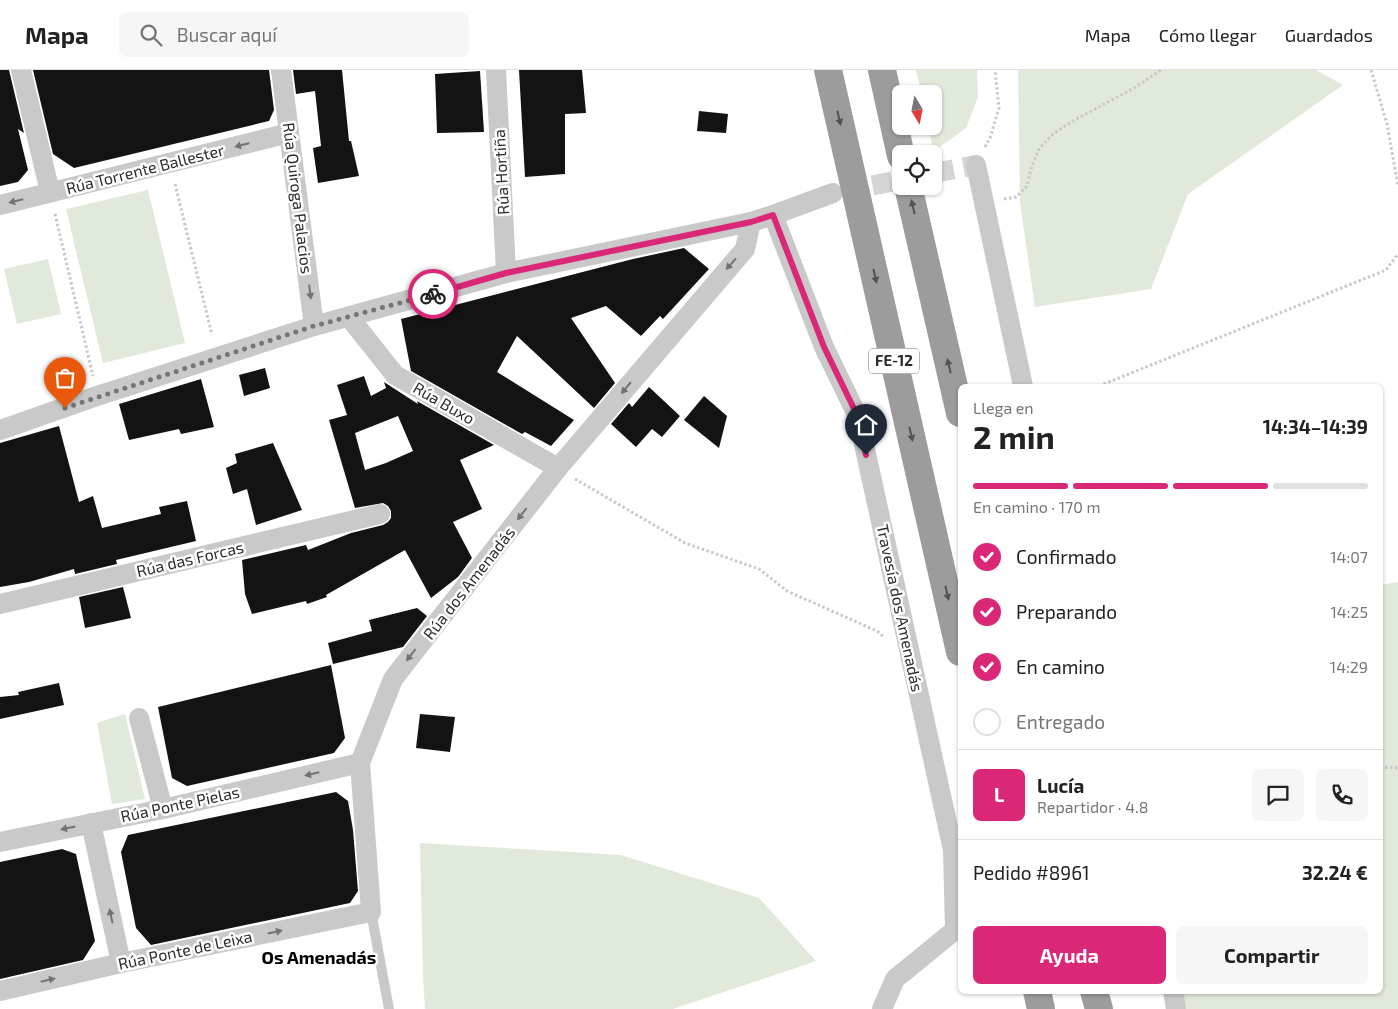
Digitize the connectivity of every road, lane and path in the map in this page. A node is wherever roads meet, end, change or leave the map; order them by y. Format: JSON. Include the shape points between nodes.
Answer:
{"nodes":[{"id":1,"x":21,"y":70,"type":"edge"},
{"id":2,"x":281,"y":70,"type":"edge"},
{"id":3,"x":496,"y":70,"type":"edge"},
{"id":4,"x":828,"y":70,"type":"edge"},
{"id":5,"x":882,"y":70,"type":"edge"},
{"id":6,"x":996,"y":70,"type":"edge"},
{"id":7,"x":1160,"y":70,"type":"edge"},
{"id":8,"x":1371,"y":70,"type":"edge"},
{"id":9,"x":289,"y":133,"type":"junction"},
{"id":10,"x":899,"y":145,"type":"edge"},
{"id":11,"x":170,"y":163,"type":"junction"},
{"id":12,"x":976,"y":165,"type":"joint"},
{"id":13,"x":1398,"y":186,"type":"edge"},
{"id":14,"x":50,"y":192,"type":"junction"},
{"id":15,"x":834,"y":193,"type":"tunnel mouth"},
{"id":16,"x":910,"y":195,"type":"edge"},
{"id":17,"x":984,"y":204,"type":"junction"},
{"id":18,"x":0,"y":205,"type":"edge"},
{"id":19,"x":773,"y":215,"type":"junction"},
{"id":20,"x":751,"y":222,"type":"junction"},
{"id":21,"x":1398,"y":254,"type":"edge"},
{"id":22,"x":506,"y":273,"type":"junction"},
{"id":23,"x":349,"y":317,"type":"junction"},
{"id":24,"x":314,"y":326,"type":"junction"},
{"id":25,"x":218,"y":358,"type":"junction"},
{"id":26,"x":1023,"y":384,"type":"edge"},
{"id":27,"x":1103,"y":384,"type":"edge"},
{"id":28,"x":97,"y":396,"type":"junction"},
{"id":29,"x":958,"y":404,"type":"edge"},
{"id":30,"x":0,"y":430,"type":"edge"},
{"id":31,"x":558,"y":468,"type":"junction"},
{"id":32,"x":380,"y":514,"type":"dead end"},
{"id":33,"x":0,"y":604,"type":"edge"},
{"id":34,"x":958,"y":643,"type":"edge"},
{"id":35,"x":912,"y":663,"type":"junction"},
{"id":36,"x":139,"y":718,"type":"dead end"},
{"id":37,"x":360,"y":763,"type":"junction"},
{"id":38,"x":1383,"y":768,"type":"edge"},
{"id":39,"x":1398,"y":768,"type":"edge"},
{"id":40,"x":163,"y":809,"type":"junction"},
{"id":41,"x":91,"y":823,"type":"junction"},
{"id":42,"x":0,"y":842,"type":"edge"},
{"id":43,"x":370,"y":912,"type":"junction"},
{"id":44,"x":121,"y":963,"type":"junction"},
{"id":45,"x":0,"y":991,"type":"edge"},
{"id":46,"x":1038,"y":994,"type":"edge"},
{"id":47,"x":1094,"y":994,"type":"edge"},
{"id":48,"x":1174,"y":994,"type":"edge"},
{"id":49,"x":389,"y":1009,"type":"edge"},
{"id":50,"x":882,"y":1009,"type":"edge"},
{"id":51,"x":1041,"y":1009,"type":"edge"},
{"id":52,"x":1097,"y":1009,"type":"edge"},
{"id":53,"x":1176,"y":1009,"type":"edge"}],
"edges":[{"from":1,"to":14,"type":"street"},
{"from":2,"to":9,"type":"street","name":"Rúa Quiroga Palacios"},
{"from":3,"to":22,"type":"street","name":"Rúa Hortiña"},
{"from":4,"to":34,"type":"highway","number":"FE-12","one_way":true},
{"from":5,"to":10,"type":"highway"},
{"from":6,"to":12,"type":"path","via":[[999,108],[990,138]]},
{"from":7,"to":17,"type":"path","via":[[1052,134],[1039,149],[1028,186],[1016,197]]},
{"from":8,"to":13,"type":"path","via":[[1387,124]]},
{"from":9,"to":11,"type":"street","name":"Rúa Torrente Ballester","one_way":true},
{"from":9,"to":24,"type":"street","name":"Rúa Quiroga Palacios","one_way":true},
{"from":11,"to":14,"type":"street","name":"Rúa Torrente Ballester"},
{"from":11,"to":25,"type":"path"},
{"from":12,"to":17,"type":"street"},
{"from":14,"to":18,"type":"street","name":"Rúa Torrente Ballester","one_way":true},
{"from":14,"to":28,"type":"path"},
{"from":15,"to":19,"type":"street"},
{"from":29,"to":16,"type":"highway","one_way":true},
{"from":17,"to":26,"type":"street"},
{"from":19,"to":20,"type":"street"},
{"from":19,"to":35,"type":"street","name":"Travesía dos Amenadás","via":[[824,347],[858,417]]},
{"from":20,"to":22,"type":"street"},
{"from":20,"to":31,"type":"street","name":"Rúa dos Amenadás","one_way":true,"via":[[745,249]]},
{"from":21,"to":27,"type":"path","via":[[1386,270]]},
{"from":22,"to":23,"type":"street"},
{"from":23,"to":24,"type":"street"},
{"from":23,"to":31,"type":"street","name":"Rúa Buxo","via":[[395,375]]},
{"from":24,"to":25,"type":"street"},
{"from":25,"to":28,"type":"street"},
{"from":28,"to":30,"type":"street"},
{"from":31,"to":35,"type":"path","via":[[685,543],[759,569],[787,591],[877,631]]},
{"from":31,"to":37,"type":"street","name":"Rúa dos Amenadás","one_way":true,"via":[[393,679]]},
{"from":32,"to":33,"type":"street","name":"Rúa das Forcas"},
{"from":35,"to":50,"type":"street","name":"Travesía dos Amenadás","via":[[953,850],[955,930],[895,979]]},
{"from":36,"to":40,"type":"street"},
{"from":37,"to":40,"type":"street","name":"Rúa Ponte Pielas","one_way":true},
{"from":37,"to":43,"type":"street","name":"Rúa dos Amenadás"},
{"from":38,"to":39,"type":"path"},
{"from":40,"to":41,"type":"street","name":"Rúa Ponte Pielas"},
{"from":41,"to":42,"type":"street","name":"Rúa Ponte Pielas","one_way":true},
{"from":44,"to":41,"type":"street","one_way":true},
{"from":44,"to":43,"type":"street","name":"Rúa Ponte de Leixa","one_way":true},
{"from":43,"to":49,"type":"lane","name":"Rúa dos Amenadás"},
{"from":45,"to":44,"type":"street","name":"Rúa Ponte de Leixa","one_way":true},
{"from":46,"to":51,"type":"highway"},
{"from":47,"to":52,"type":"highway"},
{"from":48,"to":53,"type":"street"}]}
